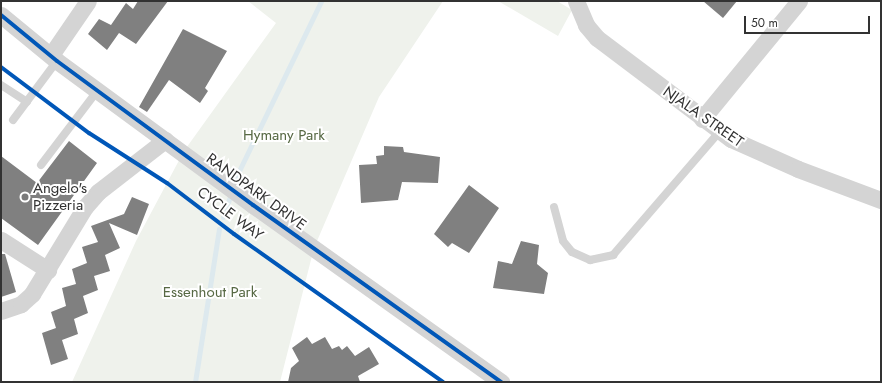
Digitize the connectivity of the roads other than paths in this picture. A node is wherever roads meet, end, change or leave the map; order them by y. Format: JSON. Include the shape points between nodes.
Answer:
{"nodes":[{"id":1,"x":88,"y":1,"type":"edge"},
{"id":2,"x":576,"y":1,"type":"edge"},
{"id":3,"x":799,"y":1,"type":"edge"},
{"id":4,"x":1,"y":15,"type":"edge"},
{"id":5,"x":54,"y":58,"type":"junction"},
{"id":6,"x":1,"y":85,"type":"edge"},
{"id":7,"x":98,"y":90,"type":"junction"},
{"id":8,"x":27,"y":102,"type":"junction"},
{"id":9,"x":702,"y":119,"type":"junction"},
{"id":10,"x":13,"y":120,"type":"dead end"},
{"id":11,"x":720,"y":131,"type":"junction"},
{"id":12,"x":165,"y":140,"type":"junction"},
{"id":13,"x":41,"y":165,"type":"dead end"},
{"id":14,"x":881,"y":200,"type":"edge"},
{"id":15,"x":554,"y":207,"type":"dead end"},
{"id":16,"x":1,"y":240,"type":"edge"},
{"id":17,"x":48,"y":270,"type":"junction"},
{"id":18,"x":1,"y":311,"type":"edge"},
{"id":19,"x":501,"y":382,"type":"edge"}],
"edges":[{"from":1,"to":5,"type":"street"},
{"from":2,"to":9,"type":"street","name":"NJALA STREET","via":[[586,25],[611,49]]},
{"from":3,"to":9,"type":"street"},
{"from":4,"to":5,"type":"street","name":"RANDPARK DRIVE"},
{"from":5,"to":7,"type":"street","name":"RANDPARK DRIVE"},
{"from":5,"to":8,"type":"lane"},
{"from":6,"to":8,"type":"lane"},
{"from":7,"to":12,"type":"street","name":"RANDPARK DRIVE"},
{"from":7,"to":13,"type":"lane"},
{"from":8,"to":10,"type":"lane"},
{"from":9,"to":11,"type":"street","name":"NJALA STREET"},
{"from":11,"to":14,"type":"street","name":"NJALA STREET","via":[[755,151]]},
{"from":11,"to":15,"type":"lane","via":[[624,246],[613,255],[590,260],[572,252],[563,241]]},
{"from":12,"to":17,"type":"street","via":[[98,192],[85,207]]},
{"from":12,"to":19,"type":"street","name":"RANDPARK DRIVE"},
{"from":16,"to":17,"type":"street"},
{"from":17,"to":18,"type":"street","via":[[32,294],[21,304]]}]}
